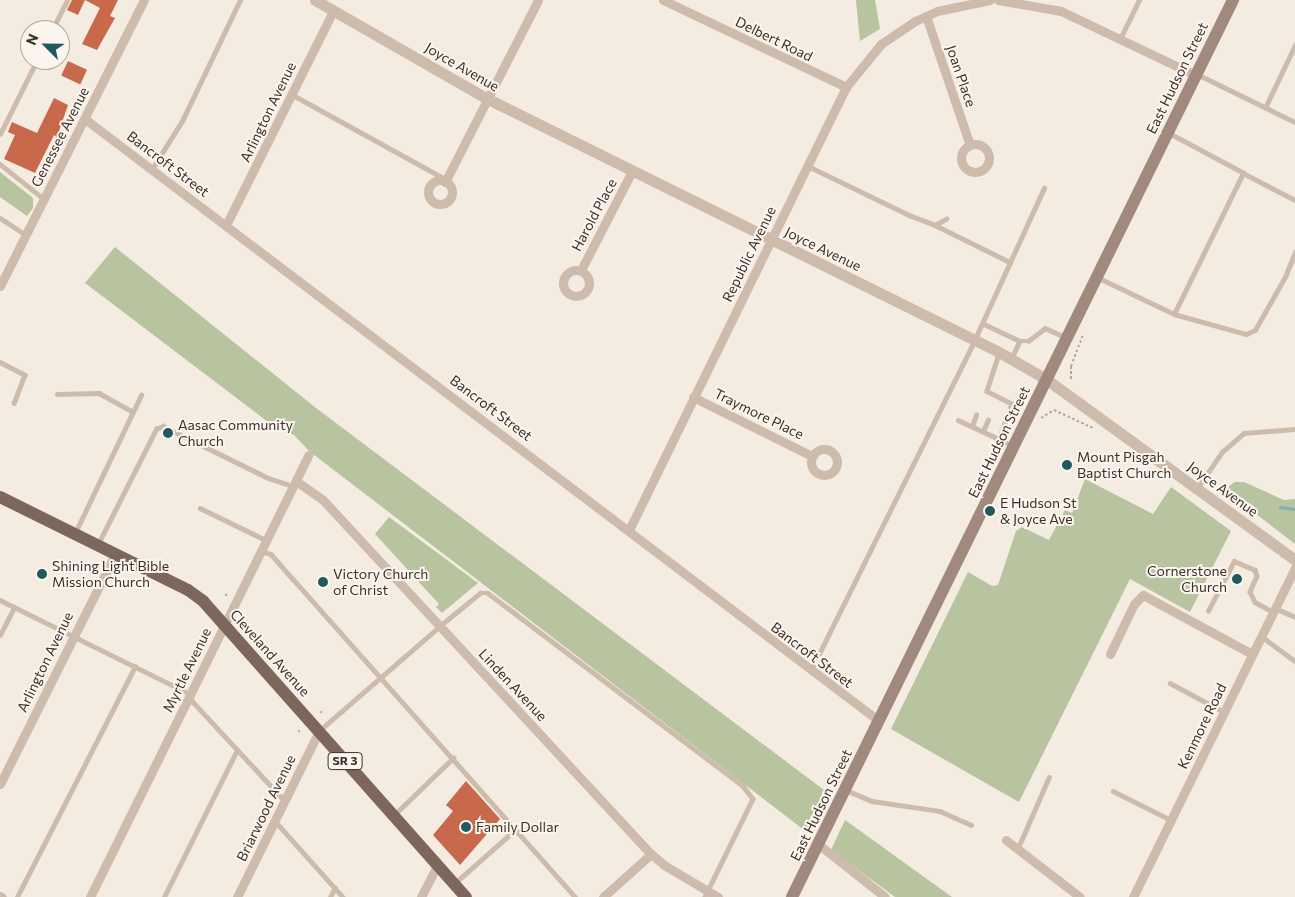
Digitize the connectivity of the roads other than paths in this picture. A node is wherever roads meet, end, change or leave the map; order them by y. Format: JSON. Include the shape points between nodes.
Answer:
{"nodes":[{"id":1,"x":67,"y":0,"type":"edge"},
{"id":2,"x":144,"y":0,"type":"edge"},
{"id":3,"x":240,"y":0,"type":"edge"},
{"id":4,"x":315,"y":0,"type":"edge"},
{"id":5,"x":538,"y":0,"type":"edge"},
{"id":6,"x":663,"y":0,"type":"edge"},
{"id":7,"x":990,"y":0,"type":"edge"},
{"id":8,"x":998,"y":0,"type":"edge"},
{"id":9,"x":1139,"y":0,"type":"edge"},
{"id":10,"x":1233,"y":0,"type":"edge"},
{"id":11,"x":1050,"y":4,"type":"edge"},
{"id":12,"x":333,"y":10,"type":"junction"},
{"id":13,"x":926,"y":16,"type":"junction"},
{"id":14,"x":57,"y":20,"type":"edge"},
{"id":15,"x":1120,"y":39,"type":"junction"},
{"id":16,"x":1295,"y":45,"type":"edge"},
{"id":17,"x":32,"y":70,"type":"edge"},
{"id":18,"x":1196,"y":74,"type":"junction"},
{"id":19,"x":846,"y":87,"type":"junction"},
{"id":20,"x":293,"y":95,"type":"junction"},
{"id":21,"x":488,"y":99,"type":"junction"},
{"id":22,"x":1265,"y":108,"type":"junction"},
{"id":23,"x":85,"y":119,"type":"junction"},
{"id":24,"x":1295,"y":122,"type":"edge"},
{"id":25,"x":1167,"y":133,"type":"junction"},
{"id":26,"x":0,"y":134,"type":"edge"},
{"id":27,"x":970,"y":145,"type":"dead end"},
{"id":28,"x":0,"y":164,"type":"edge"},
{"id":29,"x":808,"y":166,"type":"junction"},
{"id":30,"x":152,"y":169,"type":"junction"},
{"id":31,"x":632,"y":171,"type":"junction"},
{"id":32,"x":1243,"y":173,"type":"junction"},
{"id":33,"x":446,"y":181,"type":"joint"},
{"id":34,"x":1044,"y":188,"type":"dead end"},
{"id":35,"x":44,"y":200,"type":"junction"},
{"id":36,"x":1295,"y":200,"type":"edge"},
{"id":37,"x":0,"y":218,"type":"edge"},
{"id":38,"x":946,"y":219,"type":"dead end"},
{"id":39,"x":226,"y":225,"type":"junction"},
{"id":40,"x":935,"y":225,"type":"junction"},
{"id":41,"x":26,"y":235,"type":"junction"},
{"id":42,"x":771,"y":239,"type":"junction"},
{"id":43,"x":1295,"y":252,"type":"edge"},
{"id":44,"x":1010,"y":262,"type":"junction"},
{"id":45,"x":581,"y":270,"type":"dead end"},
{"id":46,"x":1096,"y":276,"type":"junction"},
{"id":47,"x":0,"y":286,"type":"edge"},
{"id":48,"x":1174,"y":314,"type":"junction"},
{"id":49,"x":982,"y":323,"type":"junction"},
{"id":50,"x":1066,"y":337,"type":"junction"},
{"id":51,"x":974,"y":341,"type":"junction"},
{"id":52,"x":1020,"y":341,"type":"junction"},
{"id":53,"x":999,"y":352,"type":"junction"},
{"id":54,"x":1011,"y":359,"type":"junction"},
{"id":55,"x":0,"y":362,"type":"edge"},
{"id":56,"x":1046,"y":379,"type":"junction"},
{"id":57,"x":987,"y":391,"type":"junction"},
{"id":58,"x":57,"y":394,"type":"dead end"},
{"id":59,"x":141,"y":395,"type":"dead end"},
{"id":60,"x":693,"y":397,"type":"junction"},
{"id":61,"x":999,"y":397,"type":"junction"},
{"id":62,"x":984,"y":398,"type":"dead end"},
{"id":63,"x":14,"y":403,"type":"dead end"},
{"id":64,"x":996,"y":403,"type":"dead end"},
{"id":65,"x":133,"y":412,"type":"junction"},
{"id":66,"x":976,"y":415,"type":"dead end"},
{"id":67,"x":958,"y":420,"type":"dead end"},
{"id":68,"x":988,"y":420,"type":"dead end"},
{"id":69,"x":972,"y":426,"type":"junction"},
{"id":70,"x":1295,"y":430,"type":"edge"},
{"id":71,"x":983,"y":431,"type":"junction"},
{"id":72,"x":999,"y":439,"type":"junction"},
{"id":73,"x":1013,"y":446,"type":"junction"},
{"id":74,"x":308,"y":455,"type":"dead end"},
{"id":75,"x":812,"y":456,"type":"dead end"},
{"id":76,"x":295,"y":484,"type":"junction"},
{"id":77,"x":1197,"y":488,"type":"junction"},
{"id":78,"x":0,"y":497,"type":"edge"},
{"id":79,"x":200,"y":508,"type":"dead end"},
{"id":80,"x":629,"y":530,"type":"junction"},
{"id":81,"x":75,"y":534,"type":"junction"},
{"id":82,"x":267,"y":541,"type":"junction"},
{"id":83,"x":97,"y":545,"type":"junction"},
{"id":84,"x":261,"y":551,"type":"junction"},
{"id":85,"x":115,"y":554,"type":"junction"},
{"id":86,"x":1295,"y":560,"type":"edge"},
{"id":87,"x":1295,"y":568,"type":"edge"},
{"id":88,"x":0,"y":600,"type":"edge"},
{"id":89,"x":14,"y":607,"type":"junction"},
{"id":90,"x":1274,"y":610,"type":"junction"},
{"id":91,"x":1208,"y":611,"type":"dead end"},
{"id":92,"x":1295,"y":617,"type":"edge"},
{"id":93,"x":225,"y":624,"type":"junction"},
{"id":94,"x":440,"y":626,"type":"junction"},
{"id":95,"x":0,"y":635,"type":"edge"},
{"id":96,"x":73,"y":635,"type":"junction"},
{"id":97,"x":1261,"y":636,"type":"junction"},
{"id":98,"x":1110,"y":654,"type":"dead end"},
{"id":99,"x":1252,"y":654,"type":"junction"},
{"id":100,"x":1295,"y":661,"type":"edge"},
{"id":101,"x":135,"y":666,"type":"junction"},
{"id":102,"x":810,"y":671,"type":"junction"},
{"id":103,"x":381,"y":676,"type":"junction"},
{"id":104,"x":1170,"y":684,"type":"dead end"},
{"id":105,"x":190,"y":694,"type":"junction"},
{"id":106,"x":1224,"y":712,"type":"junction"},
{"id":107,"x":879,"y":721,"type":"junction"},
{"id":108,"x":319,"y":731,"type":"junction"},
{"id":109,"x":237,"y":750,"type":"junction"},
{"id":110,"x":453,"y":758,"type":"junction"},
{"id":111,"x":1049,"y":777,"type":"dead end"},
{"id":112,"x":0,"y":784,"type":"edge"},
{"id":113,"x":845,"y":790,"type":"junction"},
{"id":114,"x":1112,"y":791,"type":"dead end"},
{"id":115,"x":285,"y":801,"type":"junction"},
{"id":116,"x":394,"y":816,"type":"junction"},
{"id":117,"x":1171,"y":820,"type":"junction"},
{"id":118,"x":275,"y":821,"type":"junction"},
{"id":119,"x":971,"y":824,"type":"dead end"},
{"id":120,"x":515,"y":830,"type":"junction"},
{"id":121,"x":1006,"y":840,"type":"dead end"},
{"id":122,"x":818,"y":844,"type":"junction"},
{"id":123,"x":1018,"y":850,"type":"junction"},
{"id":124,"x":651,"y":854,"type":"junction"},
{"id":125,"x":437,"y":865,"type":"junction"},
{"id":126,"x":454,"y":884,"type":"junction"},
{"id":127,"x":335,"y":888,"type":"junction"},
{"id":128,"x":706,"y":894,"type":"edge"},
{"id":129,"x":882,"y":896,"type":"edge"},
{"id":130,"x":17,"y":897,"type":"edge"},
{"id":131,"x":90,"y":897,"type":"edge"},
{"id":132,"x":164,"y":897,"type":"edge"},
{"id":133,"x":237,"y":897,"type":"edge"},
{"id":134,"x":330,"y":897,"type":"edge"},
{"id":135,"x":343,"y":897,"type":"edge"},
{"id":136,"x":421,"y":897,"type":"edge"},
{"id":137,"x":466,"y":897,"type":"edge"},
{"id":138,"x":575,"y":897,"type":"edge"},
{"id":139,"x":603,"y":897,"type":"edge"},
{"id":140,"x":718,"y":897,"type":"edge"},
{"id":141,"x":792,"y":897,"type":"edge"},
{"id":142,"x":1080,"y":897,"type":"edge"},
{"id":143,"x":1133,"y":897,"type":"edge"}],
"edges":[{"from":1,"to":14,"type":"lane"},
{"from":2,"to":23,"type":"street","name":"Genessee Avenue"},
{"from":3,"to":30,"type":"lane","via":[[182,121]]},
{"from":4,"to":12,"type":"street","name":"Joyce Avenue"},
{"from":5,"to":21,"type":"street"},
{"from":6,"to":19,"type":"street","name":"Delbert Road"},
{"from":7,"to":13,"type":"street"},
{"from":8,"to":11,"type":"street"},
{"from":9,"to":15,"type":"lane"},
{"from":10,"to":18,"type":"main road","name":"East Hudson Street"},
{"from":11,"to":15,"type":"street"},
{"from":12,"to":20,"type":"street","name":"Arlington Avenue"},
{"from":12,"to":21,"type":"street","name":"Joyce Avenue"},
{"from":13,"to":19,"type":"street","name":"Republic Avenue","via":[[881,44]]},
{"from":13,"to":27,"type":"street","name":"Joan Place"},
{"from":15,"to":18,"type":"street"},
{"from":16,"to":22,"type":"lane"},
{"from":17,"to":26,"type":"lane"},
{"from":18,"to":22,"type":"lane"},
{"from":18,"to":25,"type":"main road","name":"East Hudson Street"},
{"from":19,"to":29,"type":"street","name":"Republic Avenue"},
{"from":20,"to":33,"type":"lane"},
{"from":20,"to":39,"type":"street","name":"Arlington Avenue"},
{"from":21,"to":31,"type":"street","name":"Joyce Avenue"},
{"from":21,"to":33,"type":"street"},
{"from":22,"to":24,"type":"lane"},
{"from":23,"to":30,"type":"street","name":"Bancroft Street"},
{"from":23,"to":35,"type":"street","name":"Genessee Avenue"},
{"from":25,"to":32,"type":"lane"},
{"from":25,"to":46,"type":"main road","name":"East Hudson Street"},
{"from":28,"to":35,"type":"lane"},
{"from":29,"to":40,"type":"lane"},
{"from":29,"to":42,"type":"street","name":"Republic Avenue"},
{"from":30,"to":39,"type":"street","name":"Bancroft Street"},
{"from":31,"to":42,"type":"street","name":"Joyce Avenue"},
{"from":31,"to":45,"type":"street","name":"Harold Place"},
{"from":32,"to":36,"type":"lane"},
{"from":32,"to":48,"type":"lane"},
{"from":34,"to":44,"type":"lane"},
{"from":35,"to":41,"type":"street","name":"Genessee Avenue"},
{"from":37,"to":41,"type":"lane"},
{"from":38,"to":40,"type":"lane"},
{"from":39,"to":80,"type":"street","name":"Bancroft Street"},
{"from":40,"to":44,"type":"lane"},
{"from":41,"to":47,"type":"street","name":"Genessee Avenue"},
{"from":42,"to":51,"type":"street","name":"Joyce Avenue"},
{"from":42,"to":60,"type":"street","name":"Republic Avenue"},
{"from":43,"to":48,"type":"lane","via":[[1256,330],[1246,334]]},
{"from":44,"to":49,"type":"lane"},
{"from":46,"to":48,"type":"lane"},
{"from":46,"to":50,"type":"main road","name":"East Hudson Street"},
{"from":49,"to":51,"type":"lane"},
{"from":49,"to":52,"type":"lane"},
{"from":50,"to":52,"type":"lane","via":[[1045,328],[1028,341]]},
{"from":50,"to":56,"type":"main road","name":"East Hudson Street"},
{"from":51,"to":53,"type":"street","name":"Joyce Avenue"},
{"from":51,"to":102,"type":"lane"},
{"from":52,"to":54,"type":"lane"},
{"from":53,"to":54,"type":"street","name":"Joyce Avenue"},
{"from":53,"to":57,"type":"lane"},
{"from":54,"to":56,"type":"street","name":"Joyce Avenue"},
{"from":55,"to":63,"type":"lane","via":[[25,375]]},
{"from":56,"to":73,"type":"main road","name":"East Hudson Street"},
{"from":56,"to":77,"type":"street","name":"Joyce Avenue"},
{"from":57,"to":61,"type":"lane"},
{"from":57,"to":62,"type":"lane"},
{"from":58,"to":65,"type":"lane","via":[[98,394]]},
{"from":59,"to":65,"type":"lane"},
{"from":60,"to":75,"type":"street","name":"Traymore Place"},
{"from":60,"to":80,"type":"street","name":"Republic Avenue"},
{"from":61,"to":64,"type":"lane"},
{"from":61,"to":72,"type":"lane","via":[[1013,406]]},
{"from":65,"to":81,"type":"lane"},
{"from":66,"to":69,"type":"lane"},
{"from":67,"to":69,"type":"lane"},
{"from":68,"to":71,"type":"lane"},
{"from":69,"to":71,"type":"lane"},
{"from":70,"to":77,"type":"lane","via":[[1244,433],[1222,452]]},
{"from":71,"to":72,"type":"lane"},
{"from":72,"to":73,"type":"lane"},
{"from":73,"to":107,"type":"main road","name":"East Hudson Street"},
{"from":74,"to":76,"type":"street","name":"Myrtle Avenue"},
{"from":76,"to":82,"type":"street","name":"Myrtle Avenue"},
{"from":76,"to":83,"type":"lane","via":[[268,478],[163,426],[156,429]]},
{"from":76,"to":94,"type":"street","name":"Linden Avenue","via":[[323,500]]},
{"from":77,"to":86,"type":"street","name":"Joyce Avenue"},
{"from":78,"to":81,"type":"main road","name":"Cleveland Avenue","number":"SR 3"},
{"from":79,"to":82,"type":"lane"},
{"from":80,"to":102,"type":"street","name":"Bancroft Street"},
{"from":81,"to":83,"type":"main road","name":"Cleveland Avenue","number":"SR 3"},
{"from":82,"to":84,"type":"street","name":"Myrtle Avenue"},
{"from":83,"to":85,"type":"main road","name":"Cleveland Avenue","number":"SR 3"},
{"from":84,"to":93,"type":"street","name":"Myrtle Avenue"},
{"from":84,"to":103,"type":"lane","via":[[271,554]]},
{"from":85,"to":93,"type":"main road","name":"Cleveland Avenue","number":"SR 3","via":[[188,590]]},
{"from":85,"to":96,"type":"street","name":"Arlington Avenue"},
{"from":87,"to":90,"type":"street","name":"Kenmore Road"},
{"from":88,"to":89,"type":"lane"},
{"from":89,"to":95,"type":"lane"},
{"from":89,"to":96,"type":"lane"},
{"from":90,"to":91,"type":"lane","via":[[1255,602],[1250,592],[1257,576],[1255,570],[1234,561]]},
{"from":90,"to":92,"type":"lane"},
{"from":90,"to":97,"type":"street","name":"Kenmore Road"},
{"from":93,"to":105,"type":"street","name":"Myrtle Avenue"},
{"from":93,"to":108,"type":"main road","name":"Cleveland Avenue","number":"SR 3"},
{"from":94,"to":103,"type":"lane"},
{"from":94,"to":124,"type":"street","name":"Linden Avenue"},
{"from":94,"to":128,"type":"lane","via":[[480,593],[488,593],[743,786],[753,799]]},
{"from":96,"to":101,"type":"lane"},
{"from":96,"to":112,"type":"street","name":"Arlington Avenue"},
{"from":97,"to":99,"type":"street","name":"Kenmore Road"},
{"from":97,"to":100,"type":"lane"},
{"from":98,"to":99,"type":"street","via":[[1134,604],[1143,595]]},
{"from":99,"to":106,"type":"street","name":"Kenmore Road"},
{"from":101,"to":105,"type":"lane"},
{"from":101,"to":130,"type":"lane"},
{"from":102,"to":107,"type":"street","name":"Bancroft Street"},
{"from":103,"to":108,"type":"lane"},
{"from":103,"to":110,"type":"lane"},
{"from":104,"to":106,"type":"lane"},
{"from":105,"to":109,"type":"lane","via":[[193,702]]},
{"from":105,"to":131,"type":"street","name":"Myrtle Avenue"},
{"from":106,"to":117,"type":"street","name":"Kenmore Road"},
{"from":107,"to":113,"type":"main road","name":"East Hudson Street"},
{"from":108,"to":115,"type":"street","name":"Briarwood Avenue"},
{"from":108,"to":116,"type":"main road","name":"Cleveland Avenue","number":"SR 3"},
{"from":109,"to":115,"type":"lane"},
{"from":109,"to":132,"type":"lane"},
{"from":110,"to":116,"type":"lane"},
{"from":110,"to":120,"type":"lane"},
{"from":111,"to":123,"type":"lane"},
{"from":113,"to":119,"type":"lane","via":[[872,802],[940,811]]},
{"from":113,"to":122,"type":"main road","name":"East Hudson Street"},
{"from":114,"to":117,"type":"lane"},
{"from":115,"to":118,"type":"street","name":"Briarwood Avenue"},
{"from":116,"to":125,"type":"main road","name":"Cleveland Avenue","number":"SR 3"},
{"from":117,"to":143,"type":"street","name":"Kenmore Road"},
{"from":118,"to":127,"type":"lane"},
{"from":118,"to":133,"type":"street","name":"Briarwood Avenue"},
{"from":120,"to":126,"type":"lane"},
{"from":120,"to":138,"type":"lane"},
{"from":121,"to":123,"type":"street"},
{"from":122,"to":129,"type":"street"},
{"from":122,"to":141,"type":"main road","name":"East Hudson Street"},
{"from":123,"to":142,"type":"street"},
{"from":124,"to":128,"type":"street","name":"Linden Avenue"},
{"from":124,"to":139,"type":"street"},
{"from":125,"to":126,"type":"main road","name":"Cleveland Avenue","number":"SR 3"},
{"from":125,"to":136,"type":"street"},
{"from":126,"to":137,"type":"main road","name":"Cleveland Avenue","number":"SR 3"},
{"from":127,"to":134,"type":"lane"},
{"from":127,"to":135,"type":"lane"},
{"from":128,"to":140,"type":"street","name":"Linden Avenue"}]}
